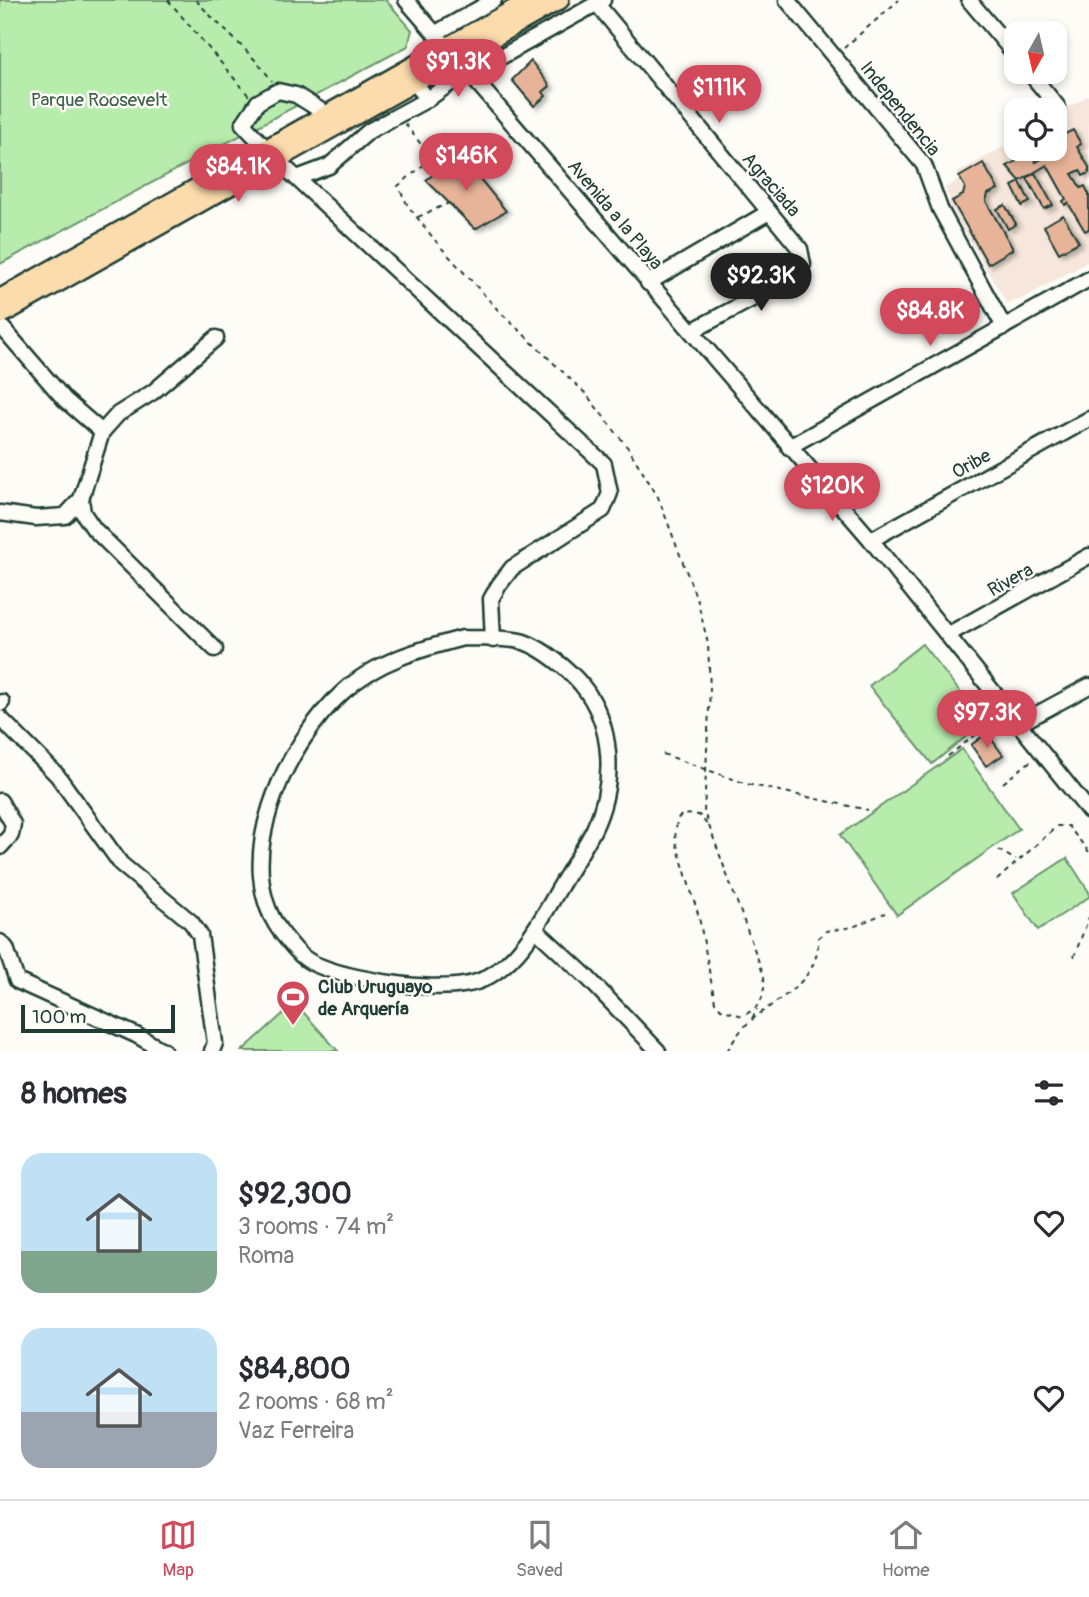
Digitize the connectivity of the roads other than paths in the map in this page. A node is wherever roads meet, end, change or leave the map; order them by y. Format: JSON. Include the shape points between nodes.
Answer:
{"nodes":[{"id":1,"x":406,"y":0,"type":"edge"},
{"id":2,"x":494,"y":0,"type":"edge"},
{"id":3,"x":531,"y":0,"type":"edge"},
{"id":4,"x":559,"y":0,"type":"edge"},
{"id":5,"x":787,"y":0,"type":"edge"},
{"id":6,"x":969,"y":0,"type":"edge"},
{"id":7,"x":600,"y":2,"type":"edge"},
{"id":8,"x":436,"y":33,"type":"junction"},
{"id":9,"x":1004,"y":42,"type":"edge"},
{"id":10,"x":458,"y":59,"type":"junction"},
{"id":11,"x":414,"y":82,"type":"junction"},
{"id":12,"x":1039,"y":84,"type":"edge"},
{"id":13,"x":1050,"y":98,"type":"edge"},
{"id":14,"x":428,"y":99,"type":"junction"},
{"id":15,"x":328,"y":115,"type":"junction"},
{"id":16,"x":272,"y":154,"type":"junction"},
{"id":17,"x":297,"y":178,"type":"junction"},
{"id":18,"x":769,"y":212,"type":"junction"},
{"id":19,"x":1089,"y":279,"type":"edge"},
{"id":20,"x":648,"y":283,"type":"junction"},
{"id":21,"x":0,"y":299,"type":"edge"},
{"id":22,"x":0,"y":315,"type":"edge"},
{"id":23,"x":0,"y":325,"type":"edge"},
{"id":24,"x":1004,"y":327,"type":"junction"},
{"id":25,"x":692,"y":331,"type":"junction"},
{"id":26,"x":216,"y":338,"type":"dead end"},
{"id":27,"x":1089,"y":419,"type":"edge"},
{"id":28,"x":102,"y":432,"type":"junction"},
{"id":29,"x":789,"y":447,"type":"junction"},
{"id":30,"x":81,"y":499,"type":"junction"},
{"id":31,"x":0,"y":513,"type":"edge"},
{"id":32,"x":871,"y":540,"type":"junction"},
{"id":33,"x":1089,"y":556,"type":"edge"},
{"id":34,"x":949,"y":634,"type":"junction"},
{"id":35,"x":493,"y":640,"type":"junction"},
{"id":36,"x":215,"y":649,"type":"dead end"},
{"id":37,"x":1089,"y":686,"type":"edge"},
{"id":38,"x":0,"y":718,"type":"edge"},
{"id":39,"x":1017,"y":724,"type":"junction"},
{"id":40,"x":0,"y":802,"type":"edge"},
{"id":41,"x":1089,"y":811,"type":"edge"},
{"id":42,"x":0,"y":847,"type":"edge"},
{"id":43,"x":536,"y":929,"type":"junction"},
{"id":44,"x":0,"y":942,"type":"edge"},
{"id":45,"x":164,"y":1051,"type":"edge"},
{"id":46,"x":212,"y":1051,"type":"edge"},
{"id":47,"x":658,"y":1051,"type":"edge"}],
"edges":[{"from":1,"to":8,"type":"street","name":"Avenida a la Playa"},
{"from":2,"to":8,"type":"street"},
{"from":3,"to":10,"type":"main road"},
{"from":4,"to":10,"type":"main road"},
{"from":5,"to":24,"type":"street","name":"Independencia","via":[[924,165],[940,209]]},
{"from":6,"to":9,"type":"street"},
{"from":7,"to":10,"type":"street","via":[[483,66]]},
{"from":7,"to":18,"type":"street","name":"Agraciada"},
{"from":8,"to":10,"type":"street","name":"Avenida a la Playa"},
{"from":10,"to":11,"type":"main road"},
{"from":10,"to":14,"type":"street"},
{"from":10,"to":15,"type":"main road"},
{"from":10,"to":20,"type":"street","name":"Avenida a la Playa"},
{"from":11,"to":14,"type":"street"},
{"from":11,"to":16,"type":"main road"},
{"from":12,"to":13,"type":"street"},
{"from":14,"to":17,"type":"street","via":[[369,131],[329,166]]},
{"from":15,"to":16,"type":"main road"},
{"from":15,"to":16,"type":"street","via":[[296,95],[278,91],[258,102],[243,124]]},
{"from":16,"to":17,"type":"street"},
{"from":16,"to":21,"type":"main road"},
{"from":16,"to":22,"type":"main road"},
{"from":17,"to":35,"type":"street","via":[[604,464],[610,493],[603,510],[512,568],[499,585],[491,599]]},
{"from":18,"to":20,"type":"street"},
{"from":18,"to":25,"type":"street","name":"Agraciada","via":[[800,249],[803,264],[793,277]]},
{"from":19,"to":24,"type":"street"},
{"from":20,"to":25,"type":"street","name":"Avenida a la Playa"},
{"from":23,"to":28,"type":"street","via":[[65,400]]},
{"from":24,"to":29,"type":"street"},
{"from":25,"to":29,"type":"street","name":"Avenida a la Playa"},
{"from":26,"to":28,"type":"street","via":[[153,392],[118,414]]},
{"from":27,"to":32,"type":"street","name":"Oribe"},
{"from":28,"to":30,"type":"street"},
{"from":29,"to":32,"type":"street","name":"Avenida a la Playa"},
{"from":30,"to":31,"type":"street","via":[[65,516]]},
{"from":30,"to":36,"type":"street","via":[[83,513],[94,529]]},
{"from":32,"to":34,"type":"street","name":"Avenida a la Playa"},
{"from":33,"to":34,"type":"street","name":"Rivera"},
{"from":34,"to":39,"type":"street","name":"Avenida a la Playa"},
{"from":35,"to":43,"type":"street","via":[[524,642],[569,671],[594,700],[607,733],[607,780],[595,828]]},
{"from":35,"to":43,"type":"street","via":[[463,638],[406,653],[345,690],[302,737],[274,793],[261,847],[262,890],[275,926],[304,960],[352,978],[435,986],[481,981],[503,967]]},
{"from":37,"to":39,"type":"street"},
{"from":38,"to":46,"type":"street","via":[[57,775],[121,864],[200,934],[215,1043]]},
{"from":39,"to":41,"type":"street","name":"Avenida a la Playa"},
{"from":40,"to":42,"type":"street","via":[[13,824]]},
{"from":43,"to":47,"type":"street"},
{"from":44,"to":45,"type":"street","via":[[17,981]]}]}
